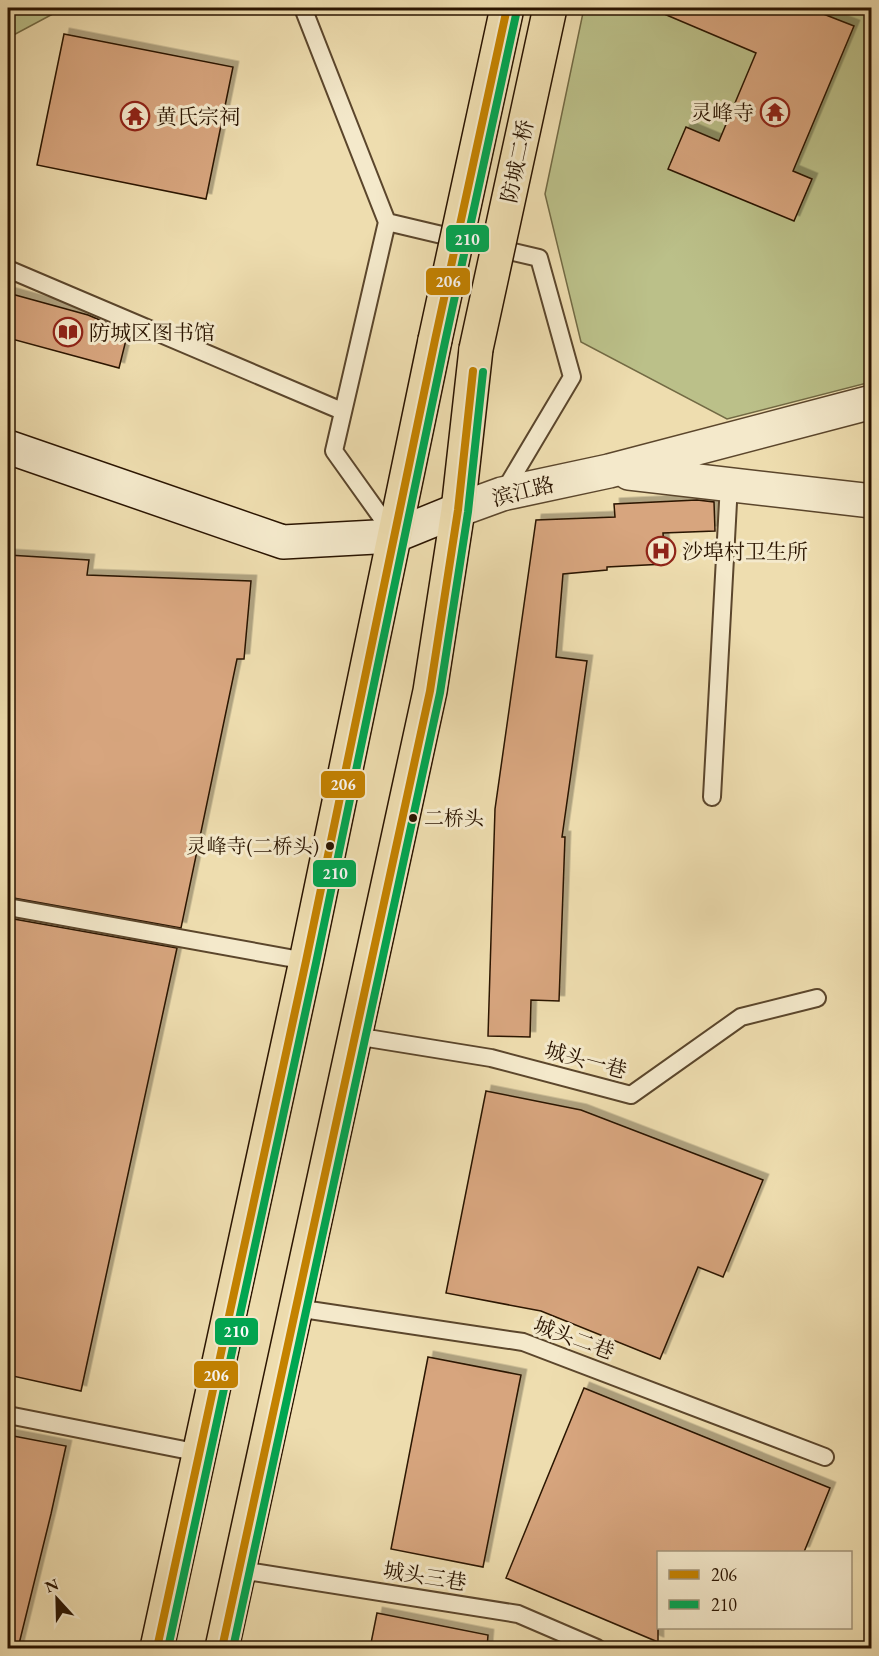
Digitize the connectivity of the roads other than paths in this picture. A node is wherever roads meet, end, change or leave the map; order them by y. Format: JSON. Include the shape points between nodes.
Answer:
{"nodes":[{"id":1,"x":303,"y":8,"type":"edge"},
{"id":2,"x":507,"y":8,"type":"edge"},
{"id":3,"x":550,"y":8,"type":"edge"},
{"id":4,"x":387,"y":222,"type":"junction"},
{"id":5,"x":8,"y":269,"type":"edge"},
{"id":6,"x":871,"y":403,"type":"edge"},
{"id":7,"x":342,"y":411,"type":"junction"},
{"id":8,"x":8,"y":447,"type":"edge"},
{"id":9,"x":609,"y":471,"type":"junction"},
{"id":10,"x":729,"y":484,"type":"junction"},
{"id":11,"x":502,"y":494,"type":"junction"},
{"id":12,"x":872,"y":501,"type":"edge"},
{"id":13,"x":458,"y":510,"type":"junction"},
{"id":14,"x":394,"y":536,"type":"junction"},
{"id":15,"x":712,"y":797,"type":"dead end"},
{"id":16,"x":8,"y":907,"type":"edge"},
{"id":17,"x":306,"y":961,"type":"junction"},
{"id":18,"x":817,"y":998,"type":"dead end"},
{"id":19,"x":355,"y":1036,"type":"junction"},
{"id":20,"x":296,"y":1308,"type":"junction"},
{"id":21,"x":8,"y":1414,"type":"edge"},
{"id":22,"x":200,"y":1453,"type":"junction"},
{"id":23,"x":825,"y":1457,"type":"dead end"},
{"id":24,"x":240,"y":1570,"type":"junction"},
{"id":25,"x":157,"y":1648,"type":"edge"},
{"id":26,"x":222,"y":1648,"type":"edge"},
{"id":27,"x":597,"y":1648,"type":"edge"}],
"edges":[{"from":1,"to":4,"type":"lane"},
{"from":2,"to":14,"type":"main road","name":"防城二桥","bridge":true},
{"from":3,"to":13,"type":"main road","name":"防城二桥","bridge":true,"via":[[476,349]]},
{"from":4,"to":7,"type":"lane"},
{"from":4,"to":11,"type":"lane","via":[[539,258],[572,377]]},
{"from":5,"to":7,"type":"lane"},
{"from":6,"to":9,"type":"street","name":"滨江路"},
{"from":7,"to":14,"type":"lane","via":[[334,450]]},
{"from":8,"to":14,"type":"street","name":"滨江路","via":[[283,542]]},
{"from":9,"to":10,"type":"street"},
{"from":9,"to":11,"type":"street","name":"滨江路"},
{"from":10,"to":12,"type":"street"},
{"from":10,"to":15,"type":"lane"},
{"from":11,"to":13,"type":"street","name":"滨江路"},
{"from":13,"to":14,"type":"street","name":"滨江路"},
{"from":13,"to":19,"type":"main road","name":"防城二桥","via":[[430,691]]},
{"from":14,"to":17,"type":"main road","name":"防城二桥"},
{"from":16,"to":17,"type":"lane"},
{"from":17,"to":22,"type":"main road","name":"防城二桥"},
{"from":18,"to":19,"type":"lane","name":"城头一巷","via":[[741,1017],[630,1095],[491,1058]]},
{"from":19,"to":20,"type":"main road","name":"防城二桥"},
{"from":20,"to":23,"type":"lane","name":"城头二巷","via":[[523,1342]]},
{"from":20,"to":24,"type":"main road","name":"防城二桥"},
{"from":21,"to":22,"type":"lane"},
{"from":22,"to":25,"type":"main road","name":"防城二桥"},
{"from":24,"to":26,"type":"main road","name":"防城二桥"},
{"from":24,"to":27,"type":"lane","name":"城头三巷","via":[[518,1614]]}]}
